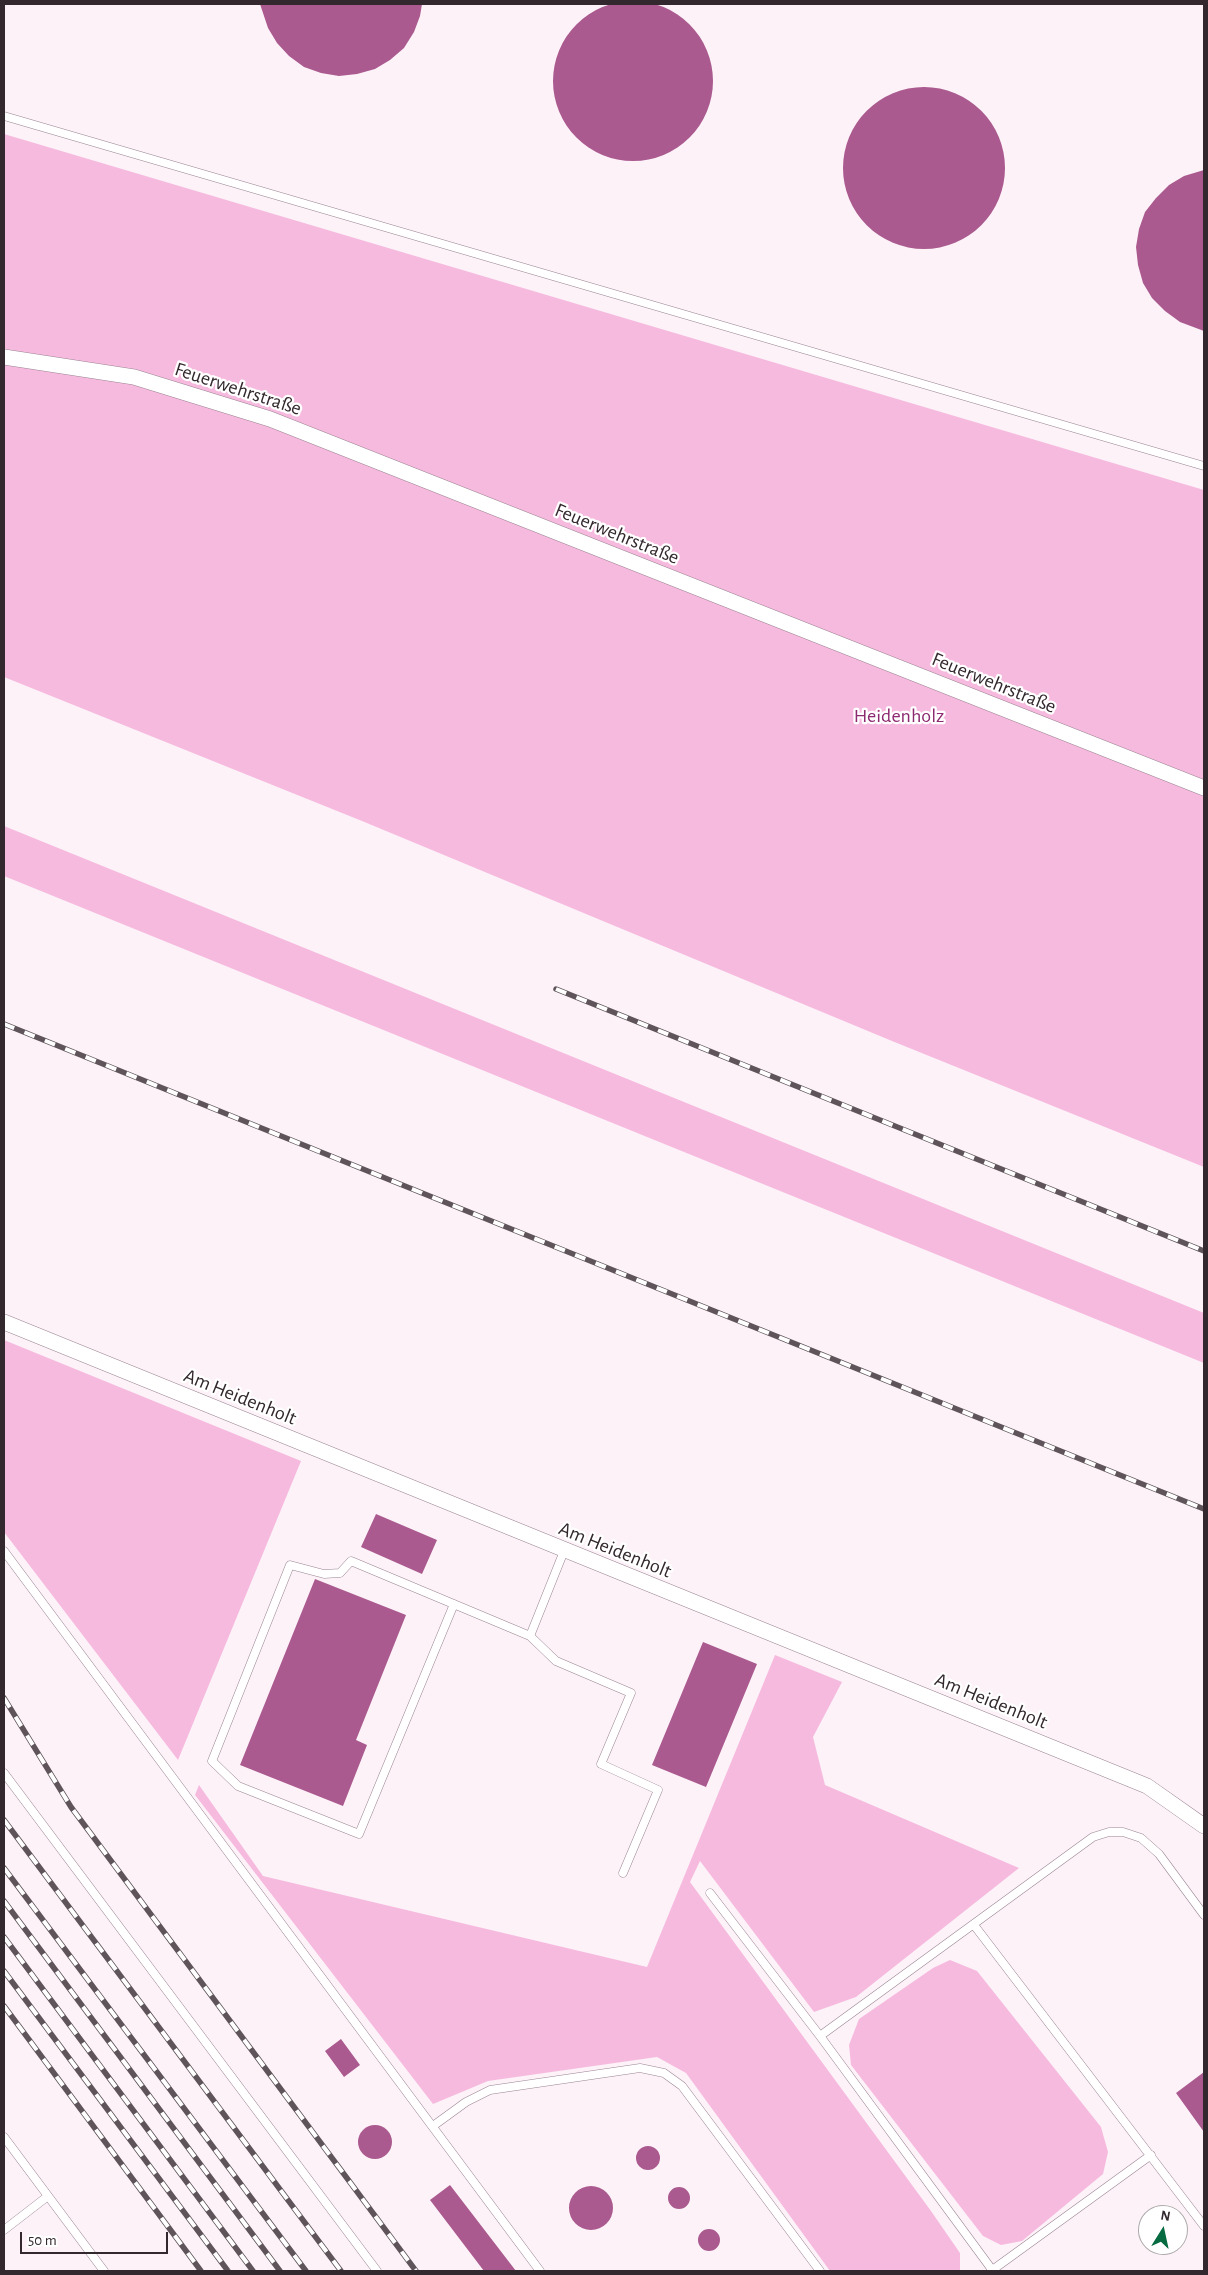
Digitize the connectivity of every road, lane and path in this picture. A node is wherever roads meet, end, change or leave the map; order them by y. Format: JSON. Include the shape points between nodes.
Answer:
{"nodes":[{"id":1,"x":4,"y":116,"type":"edge"},
{"id":2,"x":4,"y":357,"type":"edge"},
{"id":3,"x":1204,"y":466,"type":"edge"},
{"id":4,"x":1204,"y":788,"type":"edge"},
{"id":5,"x":4,"y":1322,"type":"edge"},
{"id":6,"x":4,"y":1551,"type":"edge"},
{"id":7,"x":564,"y":1551,"type":"junction"},
{"id":8,"x":454,"y":1604,"type":"junction"},
{"id":9,"x":530,"y":1636,"type":"junction"},
{"id":10,"x":4,"y":1773,"type":"edge"},
{"id":11,"x":1204,"y":1826,"type":"edge"},
{"id":12,"x":623,"y":1873,"type":"dead end"},
{"id":13,"x":710,"y":1893,"type":"dead end"},
{"id":14,"x":1204,"y":1915,"type":"edge"},
{"id":15,"x":974,"y":1925,"type":"junction"},
{"id":16,"x":820,"y":2036,"type":"junction"},
{"id":17,"x":434,"y":2126,"type":"junction"},
{"id":18,"x":4,"y":2137,"type":"edge"},
{"id":19,"x":1151,"y":2155,"type":"junction"},
{"id":20,"x":48,"y":2196,"type":"junction"},
{"id":21,"x":1204,"y":2226,"type":"edge"},
{"id":22,"x":4,"y":2230,"type":"edge"},
{"id":23,"x":104,"y":2271,"type":"edge"},
{"id":24,"x":376,"y":2271,"type":"edge"},
{"id":25,"x":540,"y":2271,"type":"edge"},
{"id":26,"x":820,"y":2271,"type":"edge"},
{"id":27,"x":992,"y":2271,"type":"edge"}],
"edges":[{"from":1,"to":3,"type":"lane"},
{"from":2,"to":4,"type":"street","name":"Feuerwehrstraße","via":[[134,377],[270,419]]},
{"from":5,"to":7,"type":"street","name":"Am Heidenholt"},
{"from":6,"to":17,"type":"lane"},
{"from":7,"to":9,"type":"lane"},
{"from":7,"to":11,"type":"street","name":"Am Heidenholt","via":[[1147,1786]]},
{"from":8,"to":8,"type":"lane","via":[[359,1834],[238,1786],[212,1761],[290,1565],[324,1574],[340,1573],[351,1561]]},
{"from":8,"to":9,"type":"lane"},
{"from":9,"to":12,"type":"lane","via":[[556,1661],[631,1693],[601,1764],[658,1790]]},
{"from":10,"to":24,"type":"lane"},
{"from":13,"to":16,"type":"lane"},
{"from":14,"to":15,"type":"lane","via":[[1159,1854],[1142,1838],[1123,1832],[1109,1832],[1093,1837]]},
{"from":15,"to":16,"type":"lane"},
{"from":15,"to":19,"type":"lane"},
{"from":16,"to":27,"type":"lane"},
{"from":17,"to":25,"type":"lane"},
{"from":17,"to":26,"type":"lane","via":[[466,2102],[490,2090],[640,2068],[664,2073],[682,2086]]},
{"from":18,"to":20,"type":"lane"},
{"from":19,"to":21,"type":"lane"},
{"from":19,"to":27,"type":"lane"},
{"from":20,"to":22,"type":"lane"},
{"from":20,"to":23,"type":"lane"}]}
